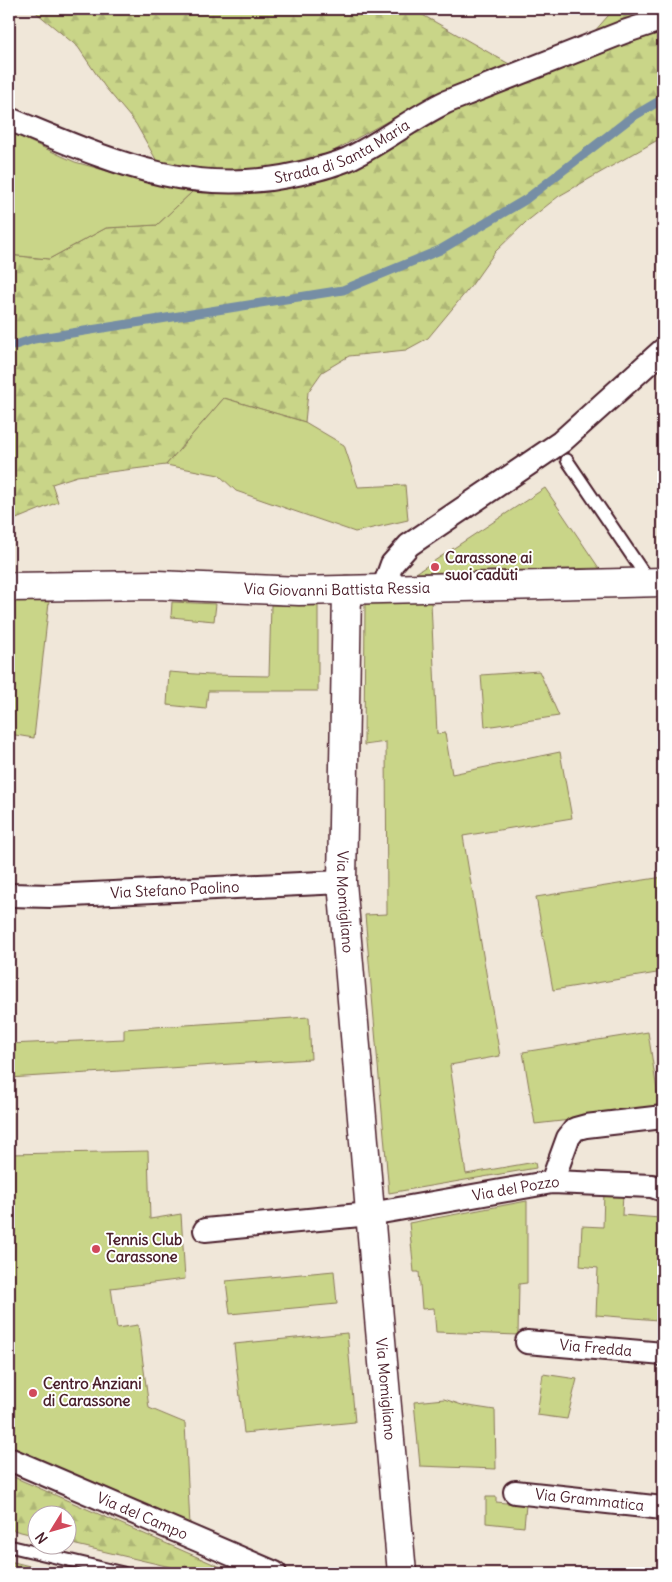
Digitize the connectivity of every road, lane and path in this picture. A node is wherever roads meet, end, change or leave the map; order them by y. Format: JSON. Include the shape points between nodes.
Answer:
{"nodes":[{"id":1,"x":663,"y":19,"type":"edge"},
{"id":2,"x":9,"y":120,"type":"edge"},
{"id":3,"x":663,"y":350,"type":"edge"},
{"id":4,"x":567,"y":460,"type":"dead end"},
{"id":5,"x":657,"y":582,"type":"edge"},
{"id":6,"x":9,"y":587,"type":"edge"},
{"id":7,"x":383,"y":589,"type":"junction"},
{"id":8,"x":347,"y":590,"type":"junction"},
{"id":9,"x":342,"y":882,"type":"junction"},
{"id":10,"x":9,"y":895,"type":"edge"},
{"id":11,"x":663,"y":1117,"type":"edge"},
{"id":12,"x":552,"y":1182,"type":"junction"},
{"id":13,"x":663,"y":1190,"type":"edge"},
{"id":14,"x":370,"y":1214,"type":"junction"},
{"id":15,"x":205,"y":1230,"type":"dead end"},
{"id":16,"x":527,"y":1342,"type":"dead end"},
{"id":17,"x":663,"y":1354,"type":"edge"},
{"id":18,"x":9,"y":1459,"type":"edge"},
{"id":19,"x":515,"y":1492,"type":"dead end"},
{"id":20,"x":663,"y":1508,"type":"edge"},
{"id":21,"x":9,"y":1546,"type":"edge"},
{"id":22,"x":401,"y":1571,"type":"edge"},
{"id":23,"x":123,"y":1573,"type":"edge"},
{"id":24,"x":275,"y":1573,"type":"edge"}],
"edges":[{"from":1,"to":2,"type":"street","name":"Strada di Santa Maria","via":[[446,102],[348,159],[265,180],[207,182],[154,172],[90,152]]},
{"from":3,"to":7,"type":"street","via":[[560,442],[409,545],[392,564]]},
{"from":4,"to":5,"type":"lane"},
{"from":5,"to":7,"type":"street","name":"Via Giovanni Battista Ressia"},
{"from":6,"to":8,"type":"street","name":"Via Giovanni Battista Ressia","via":[[156,585]]},
{"from":7,"to":8,"type":"street","name":"Via Giovanni Battista Ressia"},
{"from":8,"to":9,"type":"street","name":"Via Momigliano"},
{"from":9,"to":10,"type":"street","name":"Via Stefano Paolino"},
{"from":9,"to":14,"type":"street","name":"Via Momigliano"},
{"from":11,"to":12,"type":"street","via":[[575,1129],[568,1138]]},
{"from":12,"to":13,"type":"street","name":"Via del Pozzo","via":[[652,1186]]},
{"from":12,"to":14,"type":"street","name":"Via del Pozzo"},
{"from":14,"to":15,"type":"street"},
{"from":14,"to":22,"type":"street","name":"Via Momigliano"},
{"from":16,"to":17,"type":"street","name":"Via Fredda"},
{"from":18,"to":24,"type":"street","name":"Via del Campo"},
{"from":19,"to":20,"type":"street","name":"Via Grammatica"},
{"from":21,"to":23,"type":"lane"}]}
